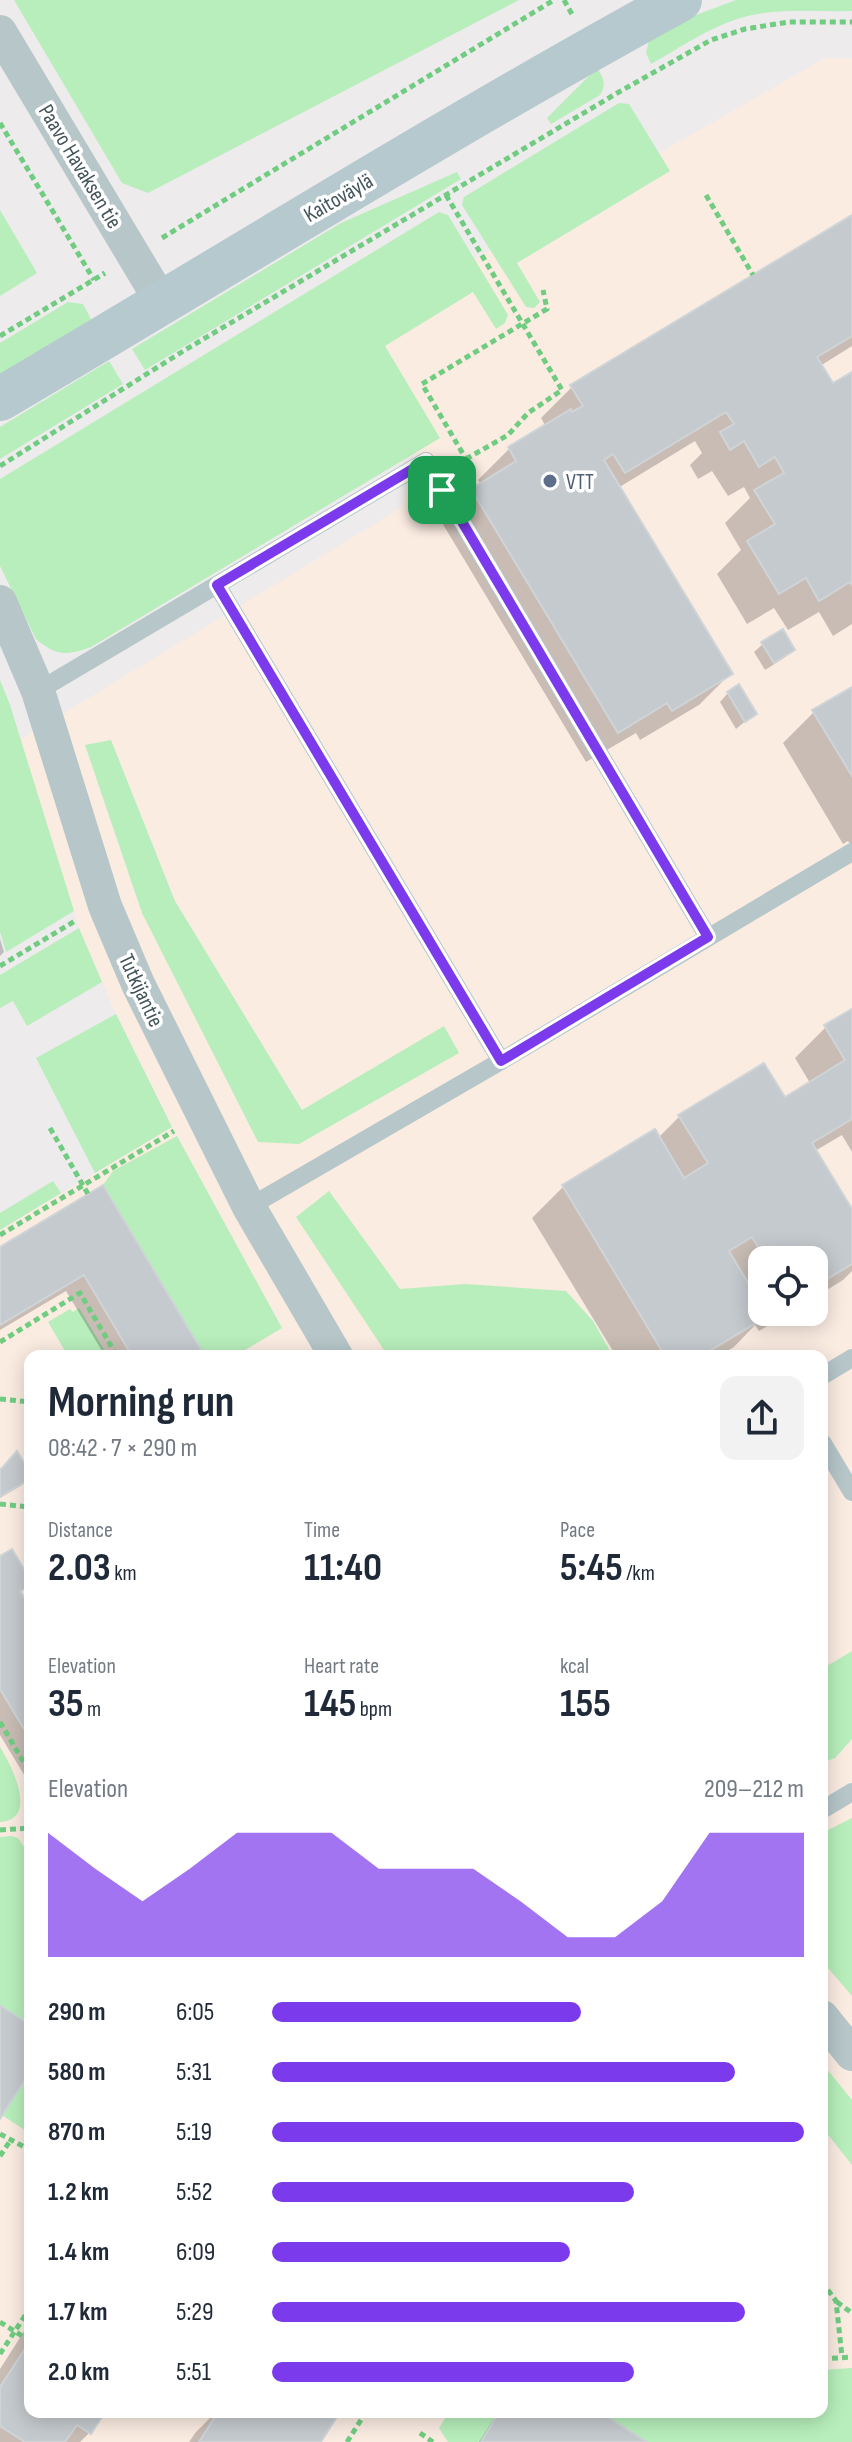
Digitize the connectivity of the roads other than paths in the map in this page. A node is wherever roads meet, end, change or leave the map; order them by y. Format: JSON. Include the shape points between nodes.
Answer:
{"nodes":[{"id":1,"x":680,"y":0,"type":"edge"},
{"id":2,"x":0,"y":32,"type":"edge"},
{"id":3,"x":161,"y":301,"type":"junction"},
{"id":4,"x":0,"y":399,"type":"edge"},
{"id":5,"x":217,"y":585,"type":"junction"},
{"id":6,"x":0,"y":602,"type":"edge"},
{"id":7,"x":38,"y":691,"type":"junction"},
{"id":8,"x":852,"y":852,"type":"edge"},
{"id":9,"x":708,"y":937,"type":"junction"},
{"id":10,"x":501,"y":1061,"type":"junction"},
{"id":11,"x":249,"y":1207,"type":"junction"},
{"id":12,"x":332,"y":1350,"type":"edge"},
{"id":13,"x":852,"y":1358,"type":"edge"},
{"id":14,"x":828,"y":1372,"type":"edge"},
{"id":15,"x":828,"y":1452,"type":"edge"},
{"id":16,"x":852,"y":1492,"type":"edge"},
{"id":17,"x":852,"y":1792,"type":"edge"},
{"id":18,"x":828,"y":1806,"type":"edge"},
{"id":19,"x":828,"y":2024,"type":"edge"},
{"id":20,"x":852,"y":2054,"type":"edge"}],
"edges":[{"from":1,"to":3,"type":"street","name":"Kaitoväylä"},
{"from":2,"to":3,"type":"street","name":"Paavo Havaksen tie"},
{"from":3,"to":4,"type":"street","name":"Kaitoväylä"},
{"from":5,"to":7,"type":"lane"},
{"from":5,"to":9,"type":"lane","via":[[426,461]]},
{"from":5,"to":10,"type":"lane"},
{"from":6,"to":7,"type":"street","name":"Tutkijantie"},
{"from":7,"to":11,"type":"street","name":"Tutkijantie","via":[[105,906]]},
{"from":8,"to":9,"type":"lane"},
{"from":9,"to":10,"type":"lane"},
{"from":10,"to":11,"type":"lane"},
{"from":11,"to":12,"type":"street","name":"Tutkijantie"},
{"from":13,"to":14,"type":"lane"},
{"from":15,"to":16,"type":"lane"},
{"from":17,"to":18,"type":"lane"},
{"from":19,"to":20,"type":"street"}]}
